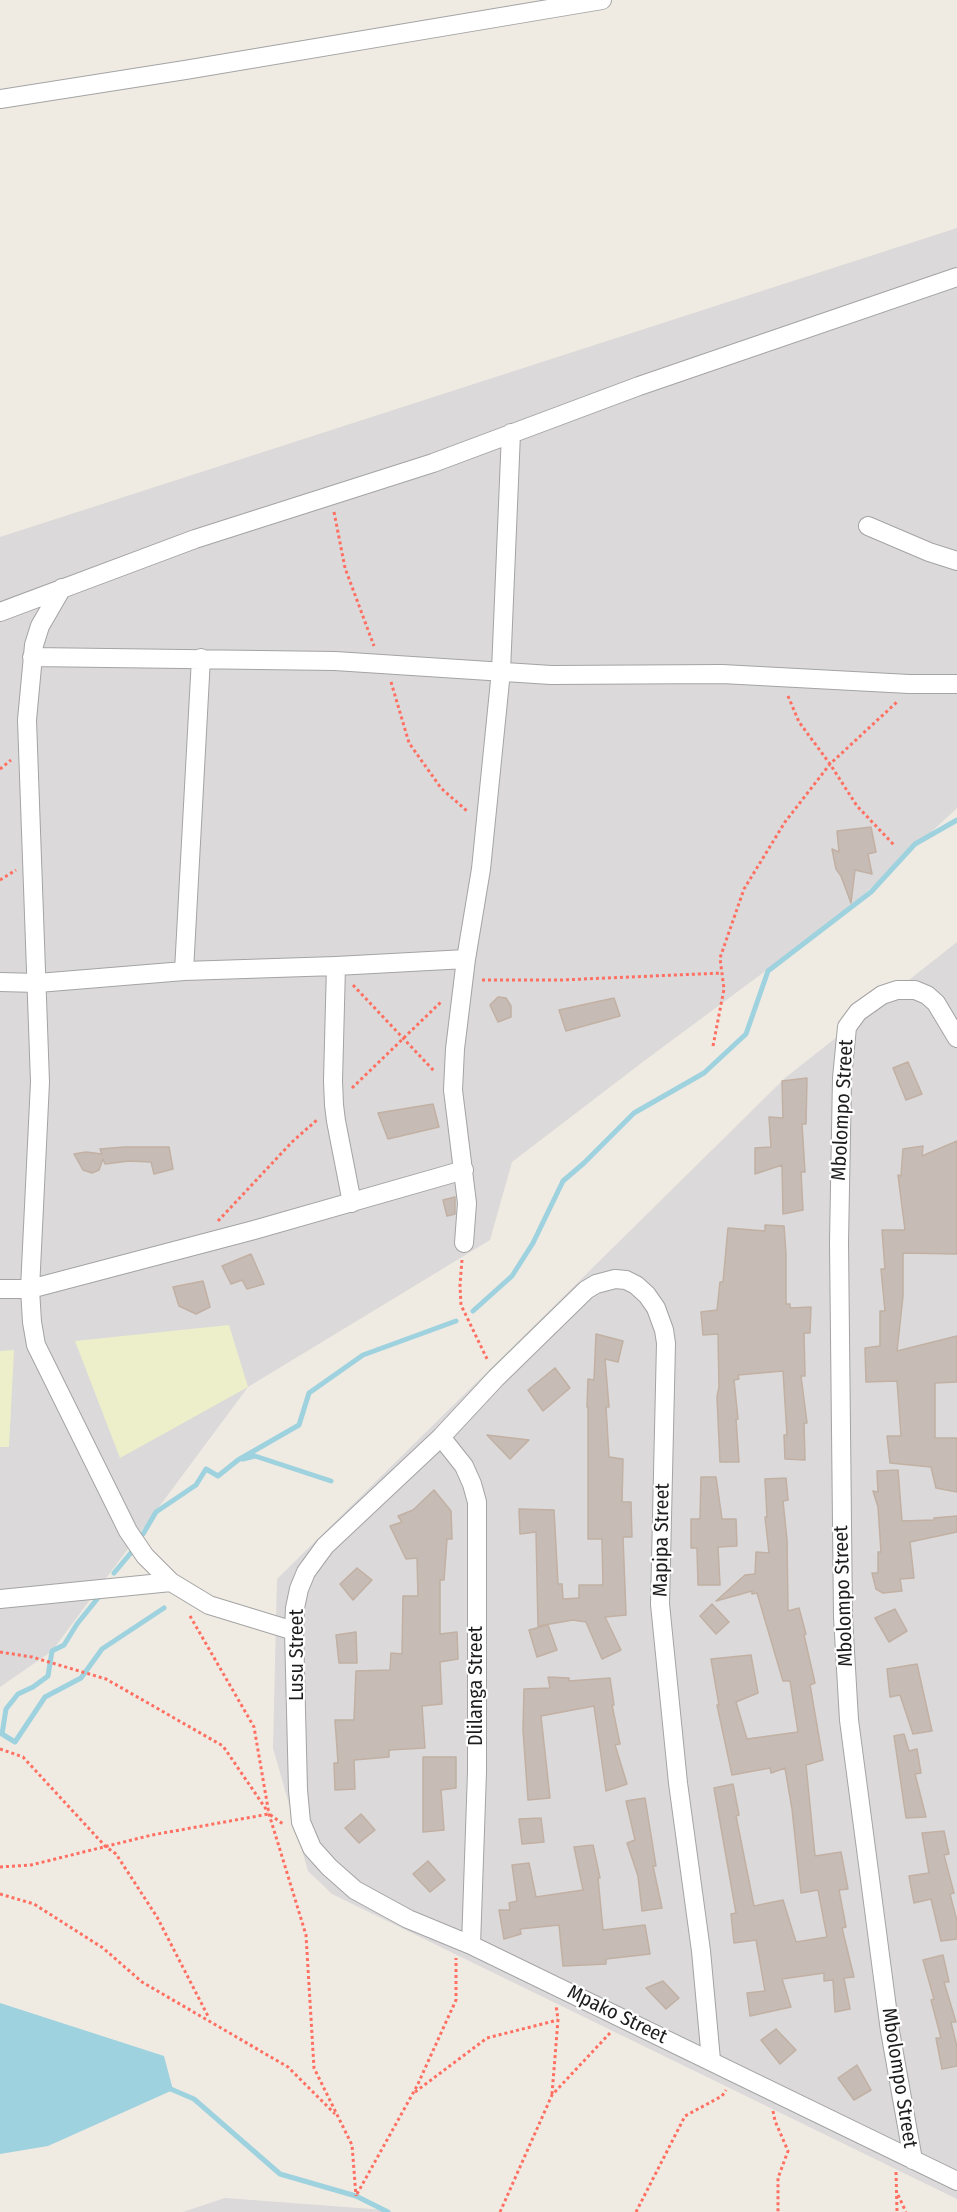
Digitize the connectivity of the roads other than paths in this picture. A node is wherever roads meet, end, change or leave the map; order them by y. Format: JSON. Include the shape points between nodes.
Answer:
{"nodes":[{"id":1,"x":602,"y":0,"type":"edge"},
{"id":2,"x":0,"y":99,"type":"edge"},
{"id":3,"x":957,"y":277,"type":"edge"},
{"id":4,"x":511,"y":433,"type":"junction"},
{"id":5,"x":868,"y":526,"type":"dead end"},
{"id":6,"x":957,"y":561,"type":"edge"},
{"id":7,"x":62,"y":588,"type":"junction"},
{"id":8,"x":0,"y":612,"type":"edge"},
{"id":9,"x":32,"y":657,"type":"junction"},
{"id":10,"x":201,"y":658,"type":"junction"},
{"id":11,"x":501,"y":671,"type":"junction"},
{"id":12,"x":957,"y":684,"type":"edge"},
{"id":13,"x":466,"y":959,"type":"junction"},
{"id":14,"x":336,"y":966,"type":"junction"},
{"id":15,"x":184,"y":971,"type":"junction"},
{"id":16,"x":0,"y":982,"type":"edge"},
{"id":17,"x":38,"y":983,"type":"junction"},
{"id":18,"x":957,"y":1038,"type":"edge"},
{"id":19,"x":464,"y":1170,"type":"junction"},
{"id":20,"x":352,"y":1203,"type":"junction"},
{"id":21,"x":464,"y":1243,"type":"road end"},
{"id":22,"x":0,"y":1289,"type":"edge"},
{"id":23,"x":30,"y":1289,"type":"junction"},
{"id":24,"x":441,"y":1437,"type":"junction"},
{"id":25,"x":171,"y":1582,"type":"junction"},
{"id":26,"x":0,"y":1599,"type":"edge"},
{"id":27,"x":294,"y":1630,"type":"junction"},
{"id":28,"x":294,"y":1825,"type":"joint"},
{"id":29,"x":463,"y":1941,"type":"junction"},
{"id":30,"x":711,"y":2060,"type":"junction"},
{"id":31,"x":913,"y":2160,"type":"junction"},
{"id":32,"x":957,"y":2181,"type":"edge"}],
"edges":[{"from":1,"to":2,"type":"street"},
{"from":3,"to":4,"type":"street"},
{"from":4,"to":7,"type":"street","via":[[433,464],[195,539]]},
{"from":4,"to":11,"type":"street"},
{"from":5,"to":6,"type":"street"},
{"from":7,"to":8,"type":"street"},
{"from":7,"to":9,"type":"street","via":[[40,626]]},
{"from":9,"to":10,"type":"street"},
{"from":9,"to":17,"type":"street","via":[[27,720]]},
{"from":10,"to":11,"type":"street"},
{"from":10,"to":15,"type":"street"},
{"from":11,"to":12,"type":"street","via":[[551,675],[722,674]]},
{"from":11,"to":13,"type":"street","via":[[481,869]]},
{"from":13,"to":14,"type":"street"},
{"from":13,"to":19,"type":"street","via":[[453,1090]]},
{"from":14,"to":15,"type":"street"},
{"from":14,"to":20,"type":"street","via":[[333,1081],[336,1121]]},
{"from":15,"to":17,"type":"street"},
{"from":16,"to":17,"type":"street"},
{"from":17,"to":23,"type":"street","via":[[40,1082]]},
{"from":18,"to":31,"type":"street","name":"Mbolompo Street","via":[[927,995],[897,990],[858,1012],[847,1027],[843,1053],[839,1242],[843,1617],[849,1719],[890,2031]]},
{"from":19,"to":20,"type":"street"},
{"from":19,"to":21,"type":"street"},
{"from":20,"to":23,"type":"street"},
{"from":22,"to":23,"type":"street"},
{"from":23,"to":25,"type":"street","via":[[36,1345],[47,1370],[128,1531],[145,1556]]},
{"from":24,"to":27,"type":"street","name":"Lusu Street","via":[[325,1546],[299,1589]]},
{"from":24,"to":29,"type":"street","name":"Dlilanga Street","via":[[464,1466],[477,1502],[477,1772]]},
{"from":24,"to":30,"type":"street","name":"Mapipa Street","via":[[586,1290],[615,1279],[626,1280],[647,1295],[656,1308],[664,1330],[667,1368],[660,1604]]},
{"from":25,"to":26,"type":"street"},
{"from":25,"to":27,"type":"street","via":[[209,1605]]},
{"from":27,"to":28,"type":"street","name":"Lusu Street","via":[[298,1790]]},
{"from":28,"to":29,"type":"street","name":"Mpako Street","via":[[329,1867],[355,1890],[408,1919]]},
{"from":29,"to":30,"type":"street","name":"Mpako Street"},
{"from":30,"to":31,"type":"street","name":"Mpako Street"},
{"from":31,"to":32,"type":"street","name":"Mpako Street"}]}
